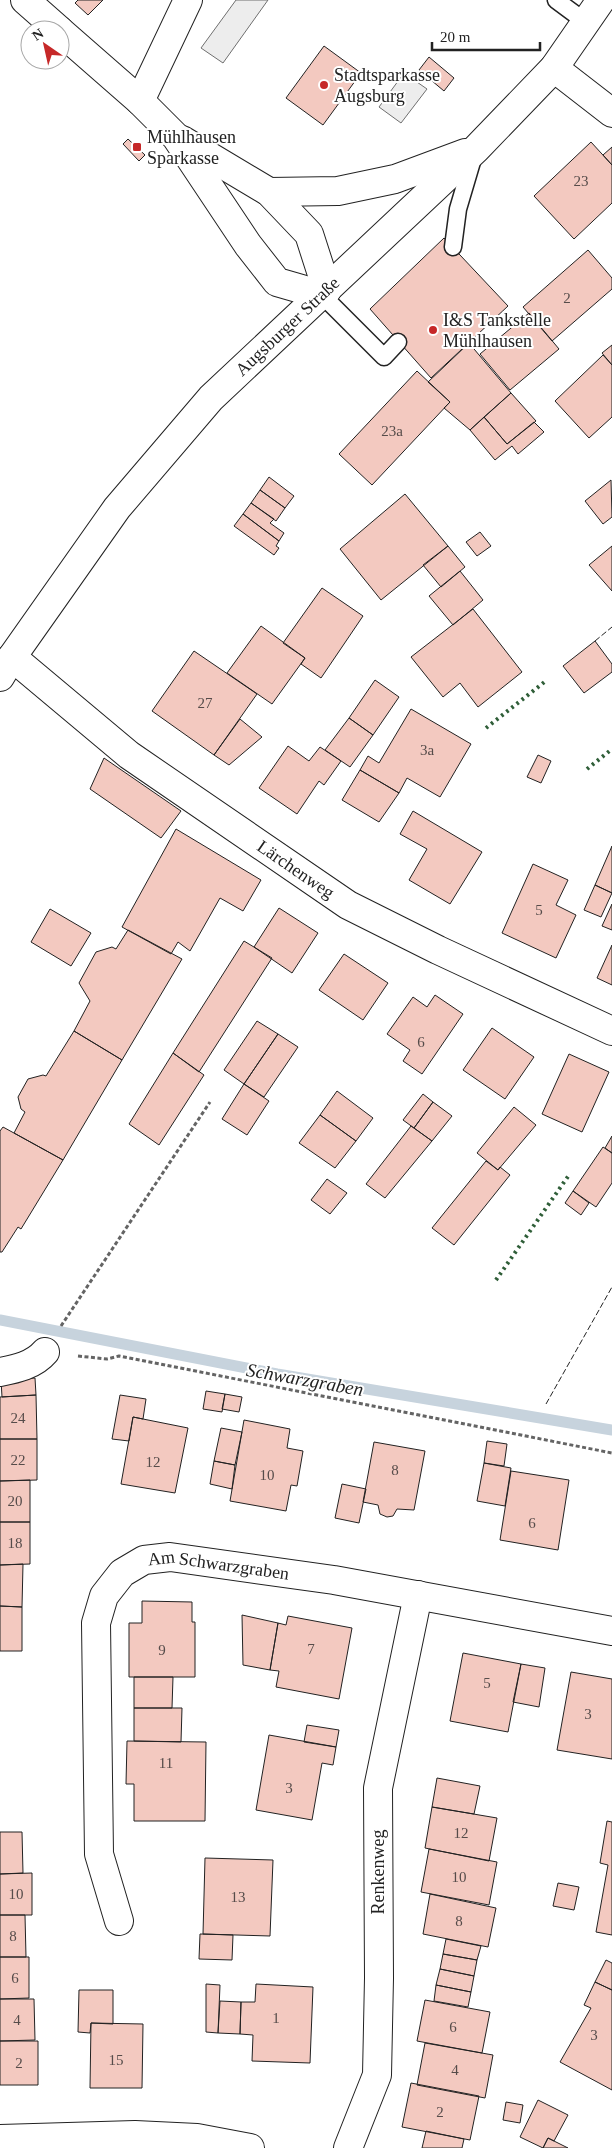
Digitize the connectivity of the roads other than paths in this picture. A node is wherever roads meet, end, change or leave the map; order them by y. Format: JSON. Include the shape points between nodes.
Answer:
{"nodes":[{"id":1,"x":25,"y":0,"type":"edge"},
{"id":2,"x":188,"y":0,"type":"edge"},
{"id":3,"x":556,"y":0,"type":"edge"},
{"id":4,"x":601,"y":0,"type":"edge"},
{"id":5,"x":48,"y":20,"type":"edge"},
{"id":6,"x":587,"y":23,"type":"junction"},
{"id":7,"x":70,"y":39,"type":"edge"},
{"id":8,"x":554,"y":68,"type":"junction"},
{"id":9,"x":140,"y":101,"type":"junction"},
{"id":10,"x":612,"y":113,"type":"edge"},
{"id":11,"x":176,"y":137,"type":"junction"},
{"id":12,"x":476,"y":149,"type":"junction"},
{"id":13,"x":269,"y":192,"type":"junction"},
{"id":14,"x":453,"y":248,"type":"dead end"},
{"id":15,"x":325,"y":292,"type":"junction"},
{"id":16,"x":398,"y":342,"type":"dead end"},
{"id":17,"x":6,"y":667,"type":"edge"},
{"id":18,"x":612,"y":1031,"type":"edge"},
{"id":19,"x":45,"y":1352,"type":"road end"},
{"id":20,"x":0,"y":1372,"type":"edge"},
{"id":21,"x":418,"y":1595,"type":"junction"},
{"id":22,"x":612,"y":1631,"type":"edge"},
{"id":23,"x":119,"y":1921,"type":"dead end"},
{"id":24,"x":0,"y":2139,"type":"edge"},
{"id":25,"x":250,"y":2148,"type":"edge"},
{"id":26,"x":348,"y":2148,"type":"edge"}],
"edges":[{"from":1,"to":5,"type":"street"},
{"from":2,"to":9,"type":"street"},
{"from":3,"to":6,"type":"lane"},
{"from":4,"to":6,"type":"street","name":"Augsburger Straße"},
{"from":6,"to":8,"type":"street","name":"Augsburger Straße"},
{"from":7,"to":9,"type":"street"},
{"from":8,"to":10,"type":"street"},
{"from":8,"to":12,"type":"street","name":"Augsburger Straße"},
{"from":9,"to":11,"type":"street"},
{"from":11,"to":13,"type":"street"},
{"from":11,"to":15,"type":"street","via":[[248,245],[277,282]]},
{"from":12,"to":13,"type":"street","via":[[394,179],[338,191]]},
{"from":12,"to":14,"type":"lane","via":[[458,209]]},
{"from":12,"to":15,"type":"street","name":"Augsburger Straße"},
{"from":13,"to":15,"type":"street","via":[[309,234]]},
{"from":15,"to":16,"type":"lane","via":[[384,357]]},
{"from":15,"to":17,"type":"street","name":"Augsburger Straße","via":[[211,398],[117,508]]},
{"from":17,"to":18,"type":"street","name":"Lärchenweg","via":[[348,905]]},
{"from":19,"to":20,"type":"street","via":[[38,1360]]},
{"from":21,"to":22,"type":"street","name":"Am Schwarzgraben"},
{"from":21,"to":23,"type":"street","name":"Am Schwarzgraben","via":[[170,1557],[144,1560],[122,1573],[104,1596],[96,1623],[99,1854]]},
{"from":21,"to":26,"type":"street","name":"Renkenweg","via":[[378,1788],[377,2075]]},
{"from":24,"to":25,"type":"street","via":[[135,2135],[197,2138]]}]}
